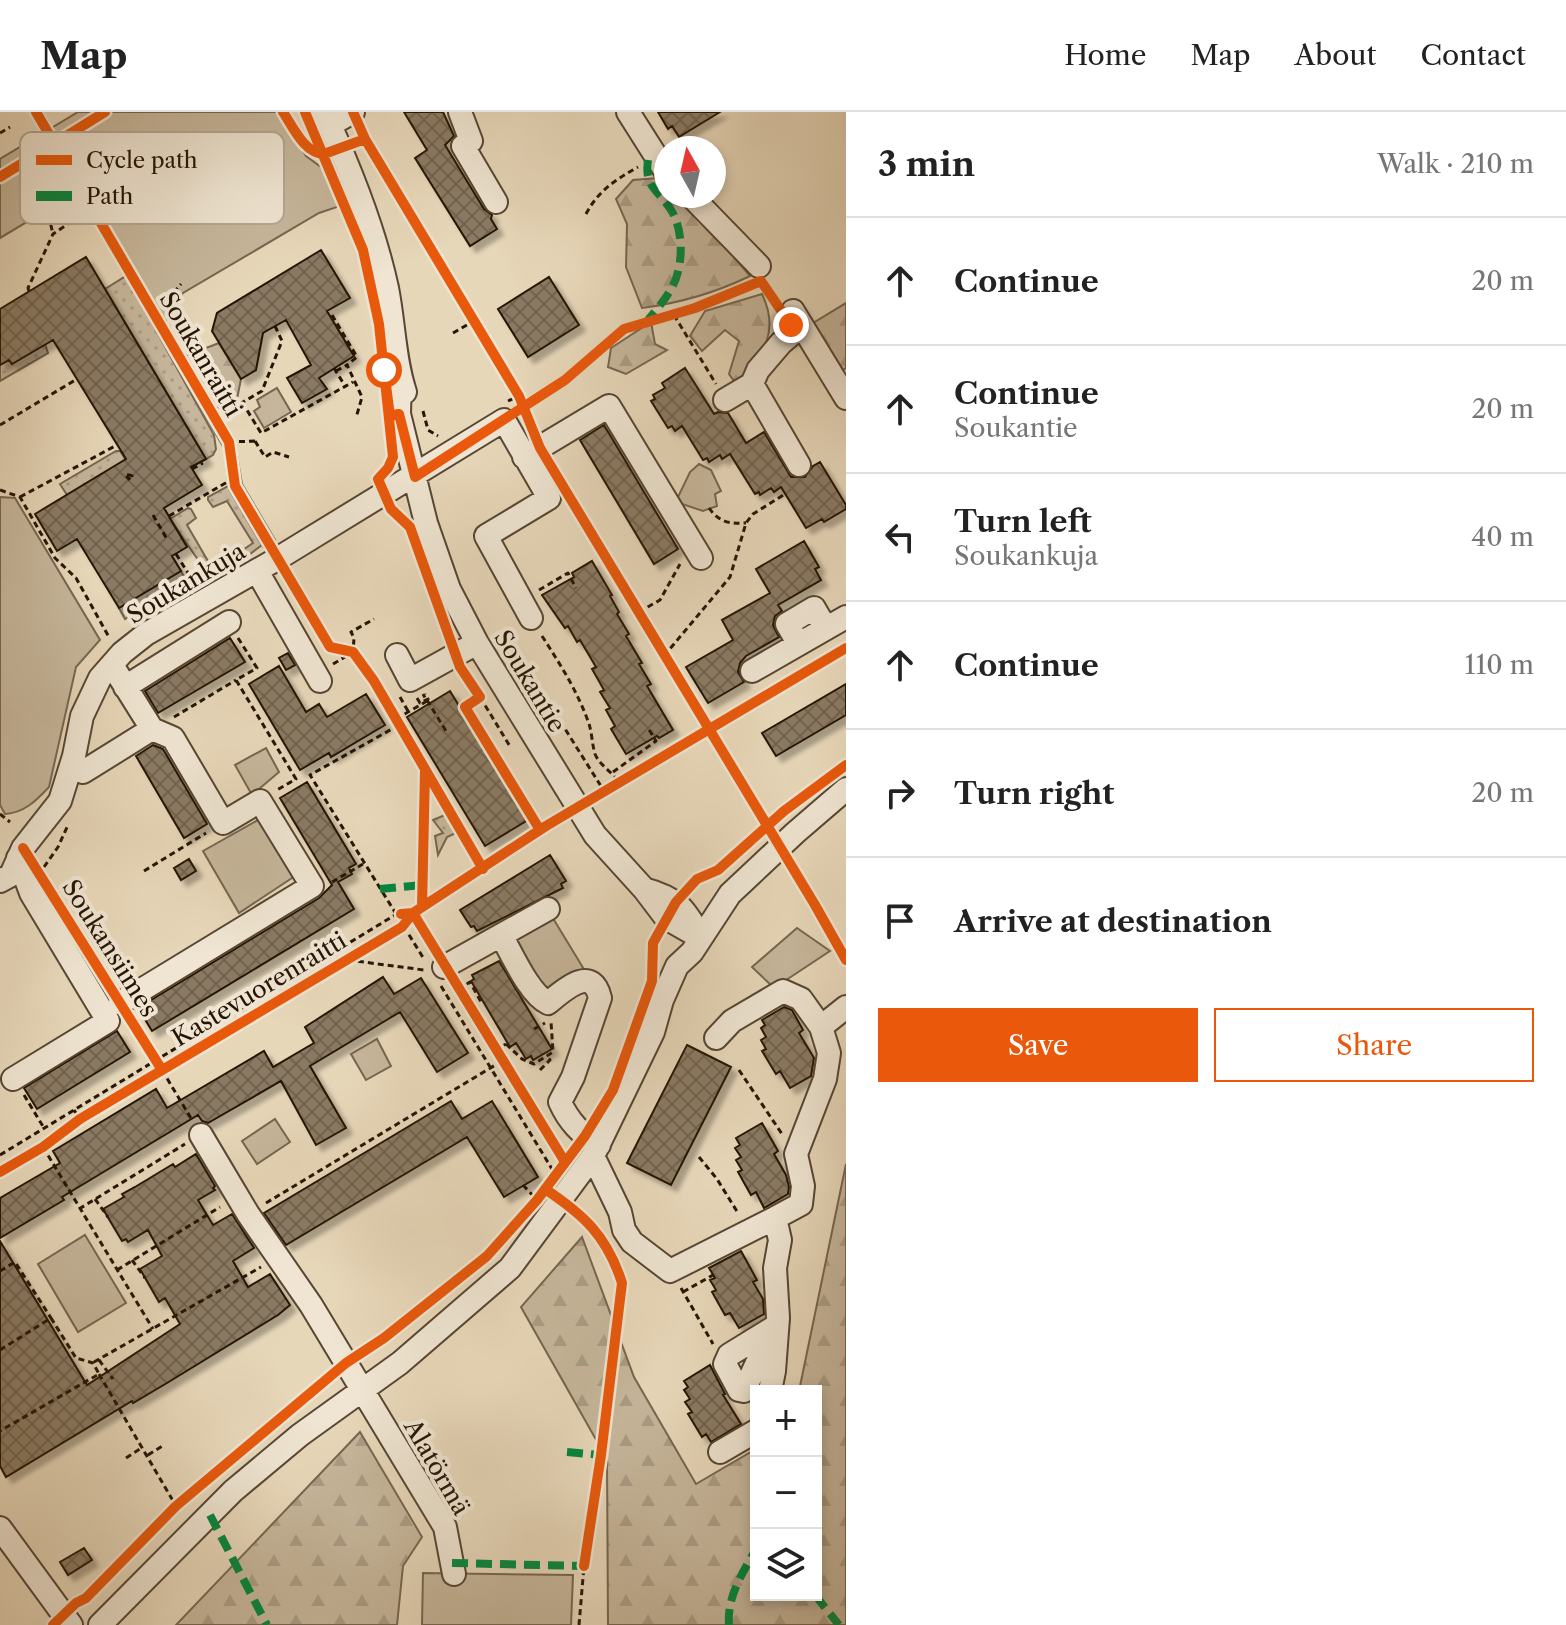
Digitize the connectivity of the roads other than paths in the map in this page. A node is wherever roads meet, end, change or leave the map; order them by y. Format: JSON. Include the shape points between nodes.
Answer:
{"nodes":[{"id":1,"x":353,"y":112,"type":"edge"},
{"id":2,"x":460,"y":112,"type":"edge"},
{"id":3,"x":628,"y":112,"type":"edge"},
{"id":4,"x":327,"y":118,"type":"edge"},
{"id":5,"x":654,"y":154,"type":"edge"},
{"id":6,"x":496,"y":202,"type":"dead end"},
{"id":7,"x":703,"y":208,"type":"edge"},
{"id":8,"x":759,"y":266,"type":"dead end"},
{"id":9,"x":400,"y":378,"type":"junction"},
{"id":10,"x":752,"y":384,"type":"junction"},
{"id":11,"x":846,"y":398,"type":"edge"},
{"id":12,"x":725,"y":400,"type":"road end"},
{"id":13,"x":524,"y":457,"type":"junction"},
{"id":14,"x":799,"y":465,"type":"dead end"},
{"id":15,"x":415,"y":477,"type":"junction"},
{"id":16,"x":698,"y":552,"type":"road end"},
{"id":17,"x":257,"y":571,"type":"junction"},
{"id":18,"x":526,"y":609,"type":"road end"},
{"id":19,"x":846,"y":617,"type":"edge"},
{"id":20,"x":229,"y":622,"type":"road end"},
{"id":21,"x":477,"y":643,"type":"junction"},
{"id":22,"x":397,"y":655,"type":"dead end"},
{"id":23,"x":112,"y":665,"type":"junction"},
{"id":24,"x":752,"y":671,"type":"dead end"},
{"id":25,"x":326,"y":672,"type":"road end"},
{"id":26,"x":125,"y":687,"type":"junction"},
{"id":27,"x":152,"y":729,"type":"junction"},
{"id":28,"x":83,"y":772,"type":"dead end"},
{"id":29,"x":846,"y":789,"type":"edge"},
{"id":30,"x":21,"y":853,"type":"junction"},
{"id":31,"x":0,"y":881,"type":"edge"},
{"id":32,"x":548,"y":909,"type":"dead end"},
{"id":33,"x":501,"y":935,"type":"junction"},
{"id":34,"x":696,"y":945,"type":"junction"},
{"id":35,"x":438,"y":969,"type":"road end"},
{"id":36,"x":120,"y":1003,"type":"dead end"},
{"id":37,"x":846,"y":1007,"type":"edge"},
{"id":38,"x":821,"y":1027,"type":"junction"},
{"id":39,"x":716,"y":1038,"type":"dead end"},
{"id":40,"x":13,"y":1079,"type":"road end"},
{"id":41,"x":201,"y":1135,"type":"road end"},
{"id":42,"x":596,"y":1150,"type":"junction"},
{"id":43,"x":775,"y":1218,"type":"junction"},
{"id":44,"x":771,"y":1385,"type":"edge"},
{"id":45,"x":362,"y":1391,"type":"junction"},
{"id":46,"x":750,"y":1434,"type":"edge"},
{"id":47,"x":720,"y":1452,"type":"dead end"},
{"id":48,"x":0,"y":1528,"type":"edge"},
{"id":49,"x":454,"y":1574,"type":"dead end"},
{"id":50,"x":71,"y":1625,"type":"edge"},
{"id":51,"x":100,"y":1625,"type":"edge"}],
"edges":[{"from":1,"to":4,"type":"street"},
{"from":2,"to":6,"type":"street","via":[[471,141],[463,146]]},
{"from":3,"to":5,"type":"street"},
{"from":4,"to":9,"type":"street","name":"Soukantie","via":[[376,246]]},
{"from":7,"to":8,"type":"street"},
{"from":9,"to":15,"type":"street","name":"Soukantie","via":[[399,414]]},
{"from":9,"to":15,"type":"street","name":"Soukantie","via":[[417,411]]},
{"from":10,"to":11,"type":"street","via":[[796,323]]},
{"from":10,"to":12,"type":"street"},
{"from":10,"to":14,"type":"street"},
{"from":13,"to":15,"type":"street","name":"Soukankuja","via":[[518,414]]},
{"from":13,"to":16,"type":"street","via":[[609,406]]},
{"from":13,"to":18,"type":"street","via":[[549,498],[486,536]]},
{"from":15,"to":17,"type":"street","name":"Soukankuja"},
{"from":15,"to":21,"type":"street","name":"Soukantie","via":[[442,570]]},
{"from":17,"to":23,"type":"street","name":"Soukankuja","via":[[146,634]]},
{"from":17,"to":25,"type":"street"},
{"from":19,"to":24,"type":"street"},
{"from":20,"to":26,"type":"street"},
{"from":21,"to":22,"type":"street","via":[[410,680]]},
{"from":21,"to":34,"type":"street","name":"Soukantie","via":[[595,835]]},
{"from":23,"to":26,"type":"street"},
{"from":23,"to":30,"type":"street","name":"Soukankuja","via":[[82,716],[60,801]]},
{"from":26,"to":27,"type":"street"},
{"from":27,"to":28,"type":"street"},
{"from":27,"to":36,"type":"street","via":[[173,738],[223,823],[260,801],[312,886]]},
{"from":29,"to":34,"type":"street","via":[[730,894]]},
{"from":30,"to":31,"type":"street","name":"Soukankuja","via":[[11,875]]},
{"from":30,"to":40,"type":"street","via":[[31,893],[108,1021]]},
{"from":32,"to":33,"type":"street"},
{"from":33,"to":35,"type":"street"},
{"from":33,"to":42,"type":"street","via":[[542,1001],[548,1003],[581,981],[598,990],[600,998],[560,1102],[567,1119]]},
{"from":34,"to":42,"type":"street","via":[[673,1008],[653,1032]]},
{"from":37,"to":38,"type":"street"},
{"from":38,"to":39,"type":"street","via":[[801,999],[783,991],[732,1021]]},
{"from":38,"to":43,"type":"street","via":[[829,1053],[825,1079],[796,1154],[801,1204]]},
{"from":41,"to":45,"type":"street","name":"Alatörmä"},
{"from":42,"to":43,"type":"street","via":[[624,1230],[670,1271]]},
{"from":42,"to":45,"type":"street","via":[[554,1195],[510,1268]]},
{"from":43,"to":44,"type":"street","via":[[780,1240]]},
{"from":45,"to":49,"type":"street","name":"Alatörmä","via":[[445,1527]]},
{"from":45,"to":51,"type":"street","via":[[233,1491]]},
{"from":46,"to":47,"type":"street"},
{"from":48,"to":50,"type":"street"}]}
